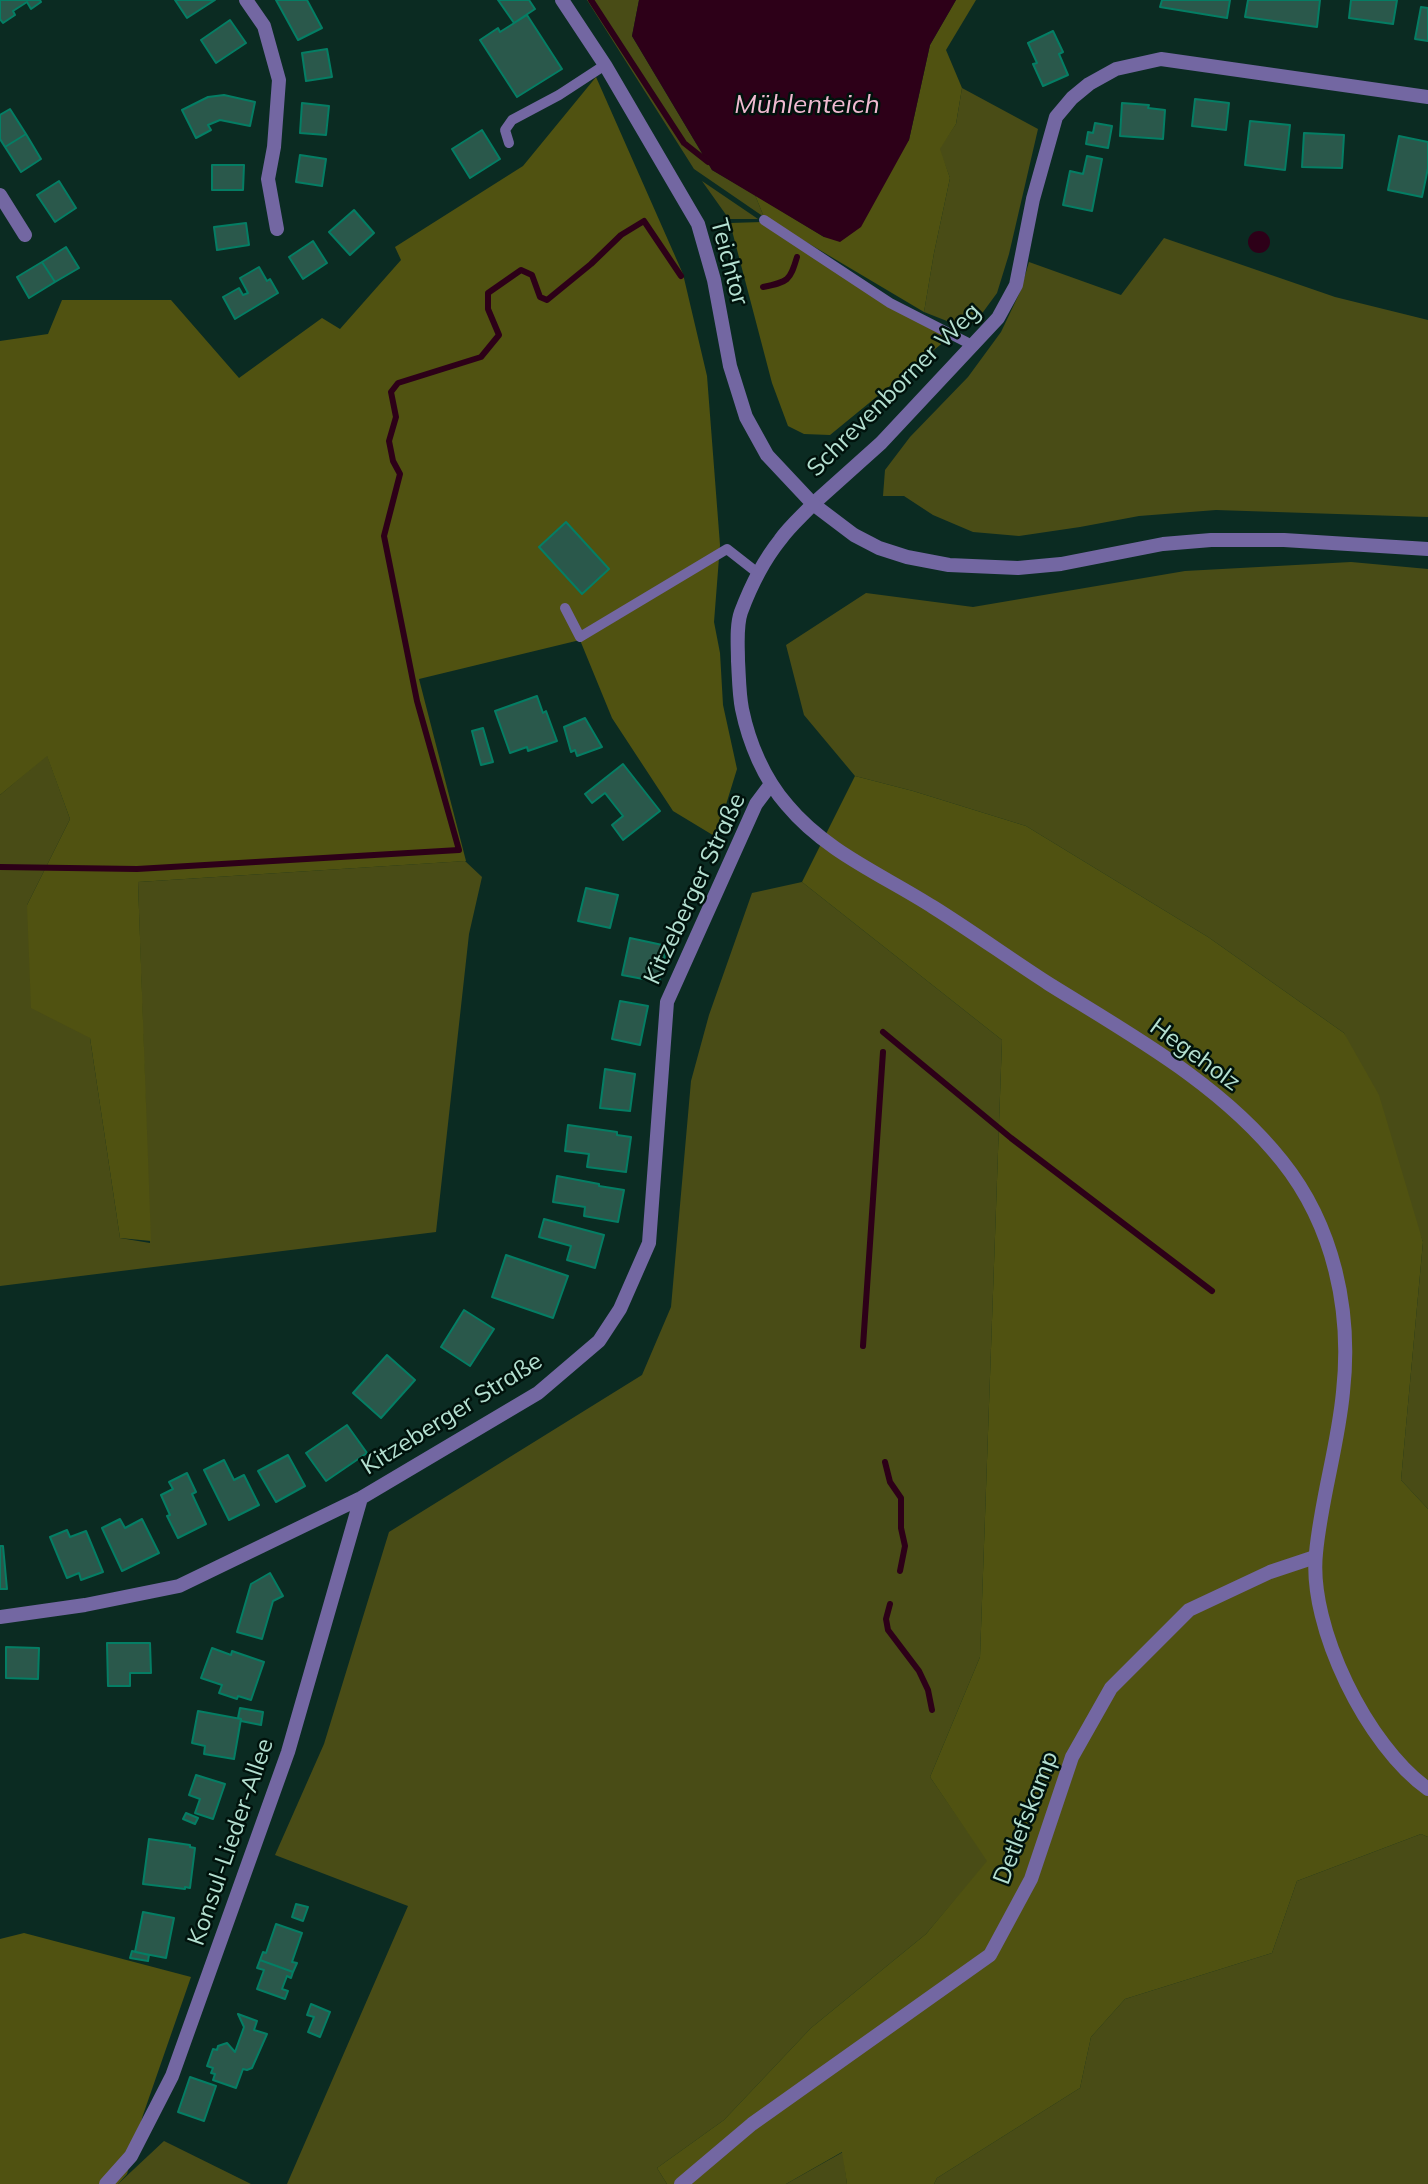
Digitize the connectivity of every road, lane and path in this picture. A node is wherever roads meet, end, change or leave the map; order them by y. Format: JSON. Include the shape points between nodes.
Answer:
{"nodes":[{"id":1,"x":246,"y":0,"type":"edge"},
{"id":2,"x":562,"y":0,"type":"edge"},
{"id":3,"x":606,"y":65,"type":"junction"},
{"id":4,"x":1428,"y":97,"type":"edge"},
{"id":5,"x":509,"y":143,"type":"dead end"},
{"id":6,"x":0,"y":195,"type":"edge"},
{"id":7,"x":764,"y":220,"type":"dead end"},
{"id":8,"x":277,"y":229,"type":"dead end"},
{"id":9,"x":25,"y":235,"type":"dead end"},
{"id":10,"x":974,"y":346,"type":"junction"},
{"id":11,"x":813,"y":504,"type":"junction"},
{"id":12,"x":1428,"y":549,"type":"edge"},
{"id":13,"x":759,"y":574,"type":"junction"},
{"id":14,"x":565,"y":608,"type":"dead end"},
{"id":15,"x":771,"y":784,"type":"junction"},
{"id":16,"x":361,"y":1498,"type":"junction"},
{"id":17,"x":1315,"y":1557,"type":"junction"},
{"id":18,"x":0,"y":1616,"type":"edge"},
{"id":19,"x":1428,"y":1789,"type":"edge"},
{"id":20,"x":106,"y":2184,"type":"edge"},
{"id":21,"x":681,"y":2184,"type":"edge"}],
"edges":[{"from":1,"to":8,"type":"street","via":[[264,26],[279,80],[268,179]]},
{"from":2,"to":3,"type":"street","name":"Teichtor"},
{"from":3,"to":5,"type":"lane","via":[[512,120],[505,130]]},
{"from":3,"to":11,"type":"street","name":"Teichtor","via":[[698,224],[746,417],[767,455]]},
{"from":4,"to":10,"type":"street","name":"Schrevenborner Weg","via":[[1161,59],[1116,68],[1072,97],[1056,117],[1016,285],[998,318]]},
{"from":6,"to":9,"type":"street"},
{"from":7,"to":10,"type":"lane","via":[[890,303]]},
{"from":10,"to":11,"type":"street","name":"Schrevenborner Weg","via":[[881,443]]},
{"from":11,"to":12,"type":"street","name":"Schrevenborner Weg","via":[[854,536],[879,548],[949,565],[1018,568],[1061,564],[1163,544],[1211,540]]},
{"from":11,"to":13,"type":"street","name":"Hegeholz","via":[[780,540]]},
{"from":13,"to":14,"type":"lane","via":[[727,549],[580,637]]},
{"from":13,"to":15,"type":"street","name":"Hegeholz","via":[[740,616],[741,706]]},
{"from":15,"to":16,"type":"street","name":"Kitzeberger Straße","via":[[756,804],[667,1002],[649,1243],[620,1309],[599,1341],[538,1393]]},
{"from":15,"to":17,"type":"street","name":"Hegeholz","via":[[797,816],[837,850],[932,906],[1198,1081],[1283,1162],[1327,1241],[1339,1278],[1347,1342],[1343,1395]]},
{"from":16,"to":18,"type":"street","name":"Kitzeberger Straße","via":[[179,1586]]},
{"from":16,"to":20,"type":"street","name":"Konsul-Lieder-Allee","via":[[288,1752],[172,2076],[131,2156]]},
{"from":17,"to":19,"type":"street","name":"Hegeholz","via":[[1317,1593],[1329,1640],[1350,1693],[1379,1739]]},
{"from":17,"to":21,"type":"street","name":"Detlefskamp","via":[[1270,1572],[1189,1610],[1111,1688],[1072,1757],[1031,1878],[990,1955],[752,2124]]}]}
